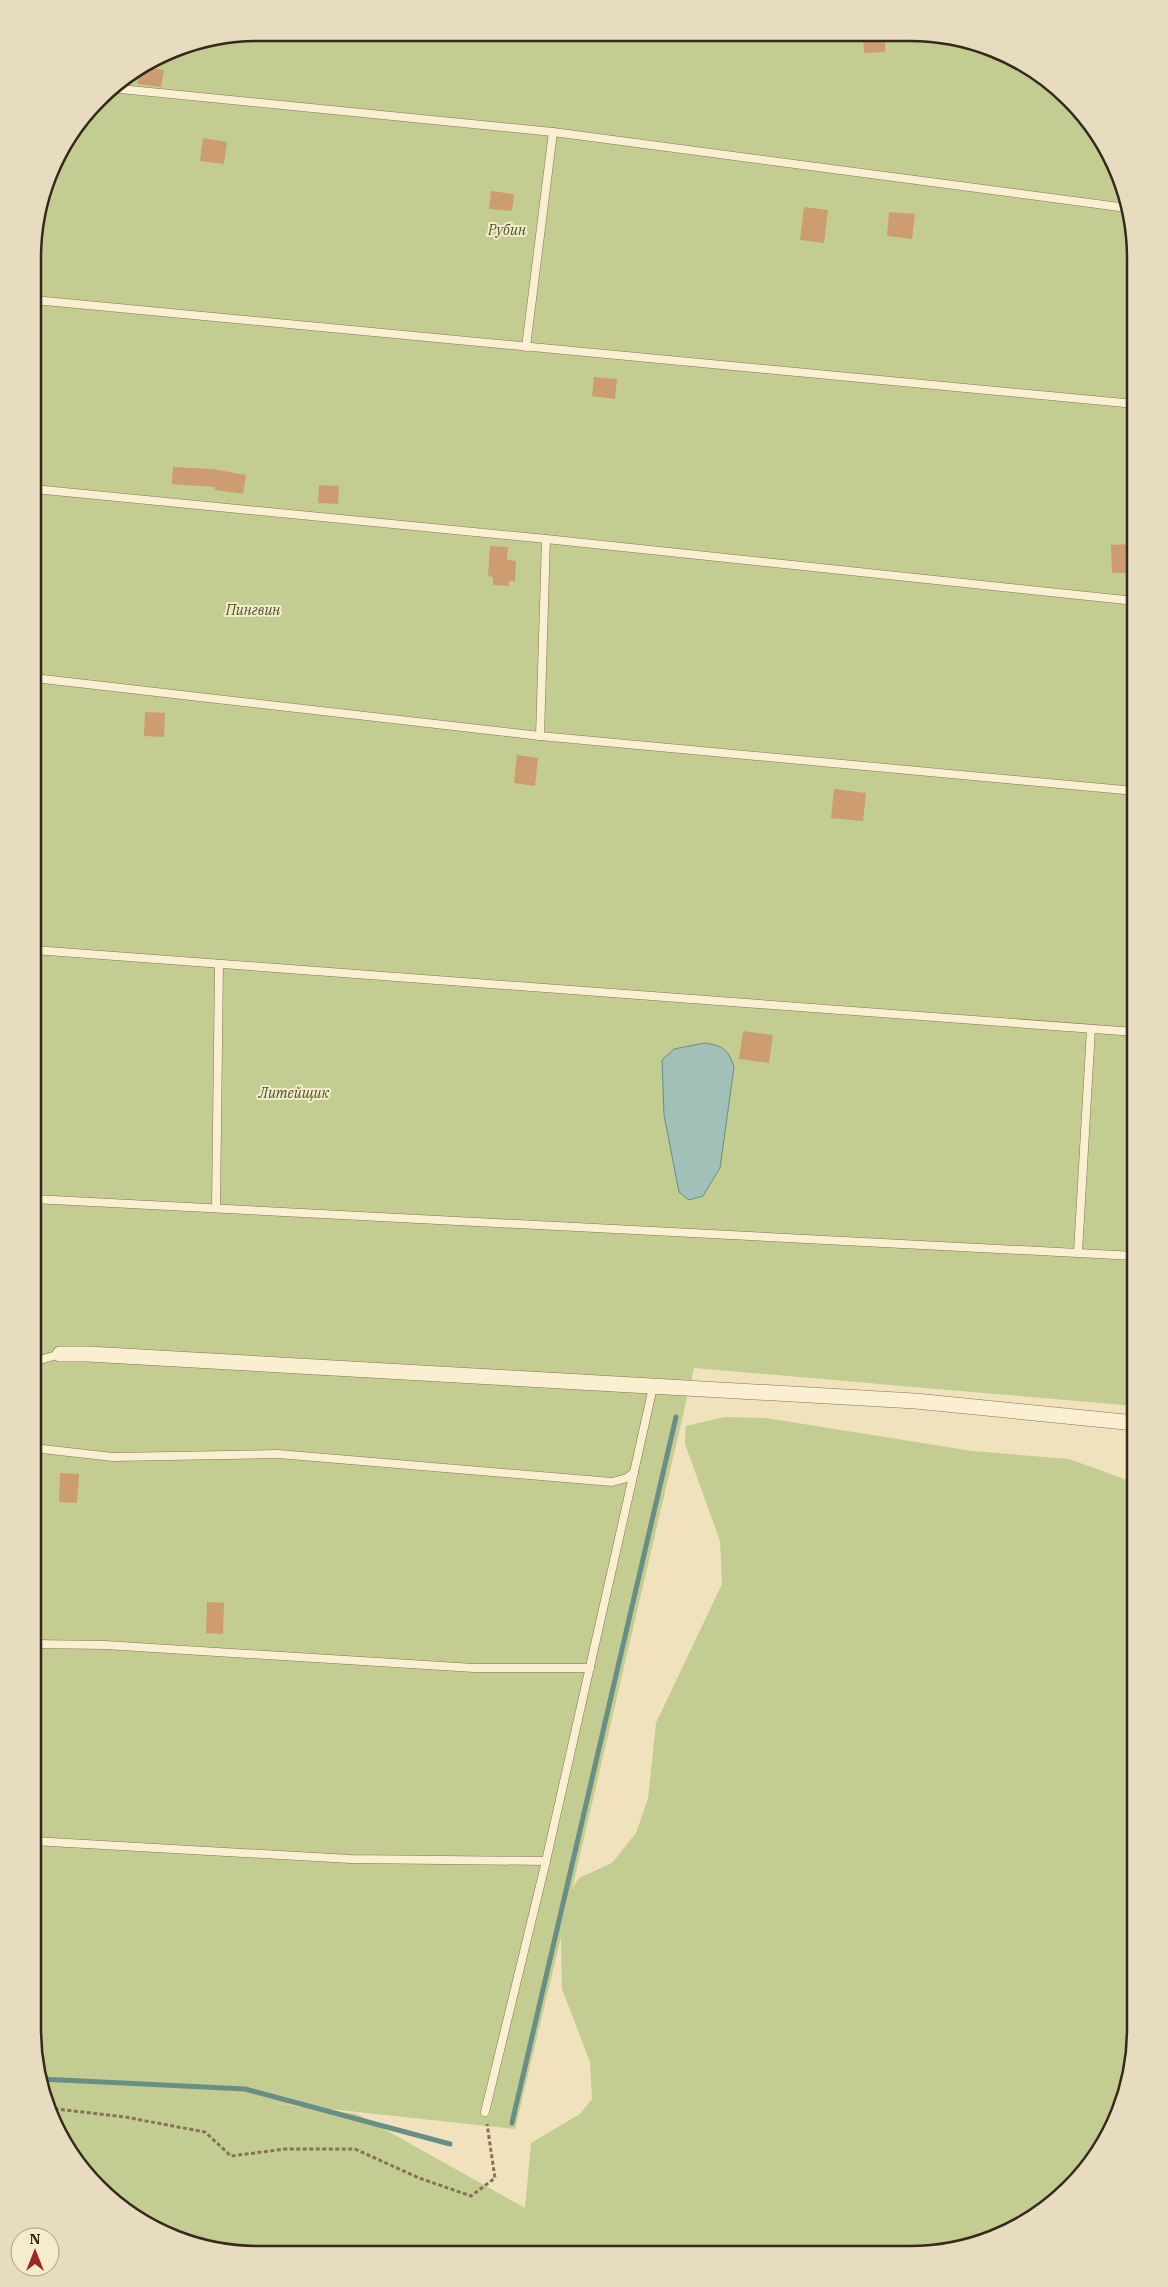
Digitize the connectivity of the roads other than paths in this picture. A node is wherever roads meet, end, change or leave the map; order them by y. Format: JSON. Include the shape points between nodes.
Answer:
{"nodes":[{"id":1,"x":122,"y":89,"type":"edge"},
{"id":2,"x":553,"y":132,"type":"junction"},
{"id":3,"x":1120,"y":207,"type":"edge"},
{"id":4,"x":41,"y":301,"type":"edge"},
{"id":5,"x":526,"y":347,"type":"junction"},
{"id":6,"x":1127,"y":403,"type":"edge"},
{"id":7,"x":41,"y":490,"type":"edge"},
{"id":8,"x":546,"y":539,"type":"junction"},
{"id":9,"x":1127,"y":600,"type":"edge"},
{"id":10,"x":41,"y":679,"type":"edge"},
{"id":11,"x":540,"y":736,"type":"junction"},
{"id":12,"x":1127,"y":790,"type":"edge"},
{"id":13,"x":41,"y":951,"type":"edge"},
{"id":14,"x":219,"y":964,"type":"junction"},
{"id":15,"x":1091,"y":1029,"type":"junction"},
{"id":16,"x":1127,"y":1031,"type":"edge"},
{"id":17,"x":41,"y":1199,"type":"edge"},
{"id":18,"x":216,"y":1208,"type":"junction"},
{"id":19,"x":1078,"y":1252,"type":"junction"},
{"id":20,"x":1127,"y":1255,"type":"edge"},
{"id":21,"x":60,"y":1354,"type":"joint"},
{"id":22,"x":41,"y":1360,"type":"edge"},
{"id":23,"x":653,"y":1387,"type":"junction"},
{"id":24,"x":1127,"y":1422,"type":"edge"},
{"id":25,"x":41,"y":1449,"type":"edge"},
{"id":26,"x":634,"y":1472,"type":"junction"},
{"id":27,"x":41,"y":1644,"type":"edge"},
{"id":28,"x":590,"y":1668,"type":"junction"},
{"id":29,"x":41,"y":1840,"type":"edge"},
{"id":30,"x":546,"y":1861,"type":"junction"},
{"id":31,"x":486,"y":2112,"type":"road end"}],
"edges":[{"from":1,"to":2,"type":"lane"},
{"from":2,"to":3,"type":"lane"},
{"from":2,"to":5,"type":"lane"},
{"from":4,"to":5,"type":"lane"},
{"from":5,"to":6,"type":"lane"},
{"from":7,"to":8,"type":"lane"},
{"from":8,"to":9,"type":"lane"},
{"from":8,"to":11,"type":"lane"},
{"from":10,"to":11,"type":"lane"},
{"from":11,"to":12,"type":"lane"},
{"from":13,"to":14,"type":"lane"},
{"from":14,"to":15,"type":"lane"},
{"from":14,"to":18,"type":"lane"},
{"from":15,"to":16,"type":"lane"},
{"from":15,"to":19,"type":"lane"},
{"from":17,"to":18,"type":"lane"},
{"from":18,"to":19,"type":"lane"},
{"from":19,"to":20,"type":"lane"},
{"from":21,"to":22,"type":"lane"},
{"from":21,"to":23,"type":"street"},
{"from":23,"to":24,"type":"street","via":[[915,1401]]},
{"from":23,"to":26,"type":"lane"},
{"from":25,"to":26,"type":"lane","via":[[113,1457],[278,1454],[612,1482],[627,1478]]},
{"from":26,"to":28,"type":"lane"},
{"from":27,"to":28,"type":"lane","via":[[106,1645],[474,1668]]},
{"from":28,"to":30,"type":"lane"},
{"from":29,"to":30,"type":"lane","via":[[350,1859]]},
{"from":30,"to":31,"type":"lane"}]}
